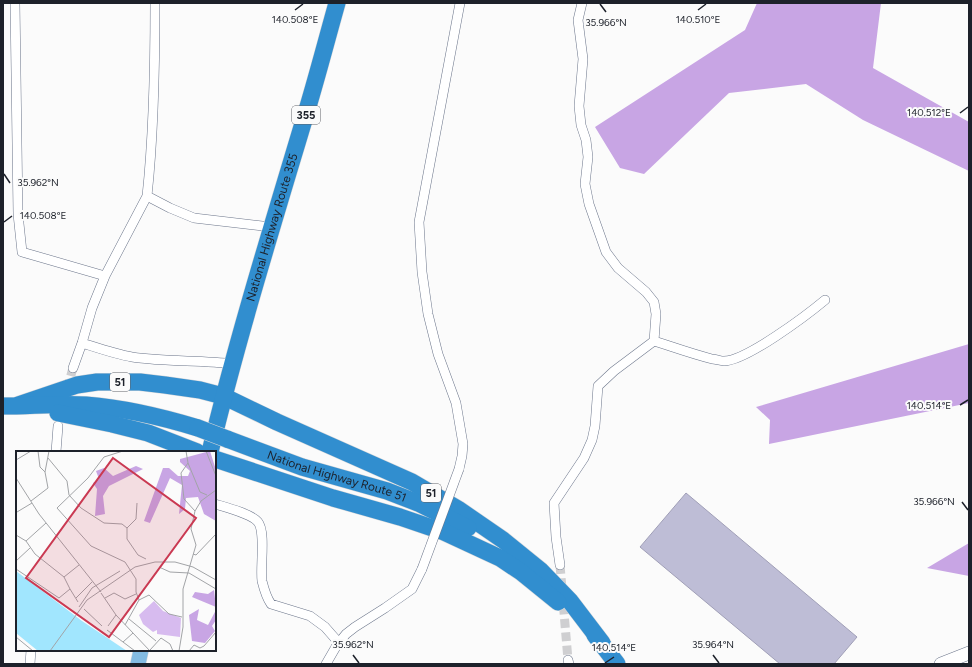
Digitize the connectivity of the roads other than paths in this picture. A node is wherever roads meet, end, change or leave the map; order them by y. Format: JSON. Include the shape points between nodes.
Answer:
{"nodes":[{"id":1,"x":15,"y":3,"type":"edge"},
{"id":2,"x":155,"y":3,"type":"edge"},
{"id":3,"x":337,"y":3,"type":"edge"},
{"id":4,"x":460,"y":3,"type":"edge"},
{"id":5,"x":582,"y":3,"type":"edge"},
{"id":6,"x":147,"y":196,"type":"junction"},
{"id":7,"x":271,"y":227,"type":"junction"},
{"id":8,"x":105,"y":276,"type":"junction"},
{"id":9,"x":825,"y":300,"type":"dead end"},
{"id":10,"x":654,"y":341,"type":"junction"},
{"id":11,"x":82,"y":343,"type":"junction"},
{"id":12,"x":234,"y":364,"type":"junction"},
{"id":13,"x":73,"y":368,"type":"tunnel mouth"},
{"id":14,"x":223,"y":396,"type":"junction"},
{"id":15,"x":11,"y":406,"type":"edge"},
{"id":16,"x":58,"y":426,"type":"dead end"},
{"id":17,"x":56,"y":451,"type":"edge"},
{"id":18,"x":194,"y":451,"type":"edge"},
{"id":19,"x":210,"y":451,"type":"edge"},
{"id":20,"x":216,"y":459,"type":"edge"},
{"id":21,"x":216,"y":504,"type":"edge"},
{"id":22,"x":560,"y":565,"type":"tunnel mouth"},
{"id":23,"x":339,"y":643,"type":"junction"},
{"id":24,"x":602,"y":643,"type":"junction"},
{"id":25,"x":31,"y":651,"type":"edge"},
{"id":26,"x":141,"y":651,"type":"edge"},
{"id":27,"x":969,"y":653,"type":"edge"},
{"id":28,"x":30,"y":664,"type":"edge"},
{"id":29,"x":138,"y":664,"type":"edge"},
{"id":30,"x":326,"y":664,"type":"edge"},
{"id":31,"x":617,"y":664,"type":"edge"},
{"id":32,"x":941,"y":664,"type":"edge"}],
"edges":[{"from":1,"to":8,"type":"street","via":[[18,214],[22,252]]},
{"from":2,"to":6,"type":"street","via":[[151,158]]},
{"from":3,"to":7,"type":"highway","name":"National Highway Route 355","number":"355","via":[[305,119]]},
{"from":4,"to":23,"type":"street","bridge":true,"via":[[419,222],[428,314],[438,354],[456,403],[463,444],[462,456],[422,569],[412,589],[355,627]]},
{"from":5,"to":10,"type":"street","via":[[578,20],[583,59],[579,106],[588,157],[585,184],[589,204],[606,252],[618,268],[654,302]]},
{"from":6,"to":7,"type":"street","via":[[194,218]]},
{"from":6,"to":8,"type":"street"},
{"from":7,"to":12,"type":"highway","name":"National Highway Route 355","number":"355"},
{"from":8,"to":11,"type":"street"},
{"from":9,"to":10,"type":"street","via":[[753,351],[735,359],[724,361],[701,356]]},
{"from":10,"to":22,"type":"street","via":[[598,386],[592,440],[584,458],[554,503]]},
{"from":11,"to":12,"type":"street","via":[[132,357]]},
{"from":11,"to":13,"type":"street"},
{"from":12,"to":14,"type":"highway","name":"National Highway Route 355","number":"355"},
{"from":14,"to":15,"type":"highway","number":"51","via":[[200,390],[140,382],[98,382],[77,385]]},
{"from":14,"to":19,"type":"highway","name":"National Highway Route 355","number":"355"},
{"from":14,"to":24,"type":"highway","number":"51","via":[[284,426],[412,482],[458,510],[503,540],[540,570],[570,601]]},
{"from":15,"to":18,"type":"highway","via":[[112,424],[148,433]]},
{"from":15,"to":24,"type":"highway","name":"National Highway Route 51","number":"51","bridge":true,"via":[[86,405],[148,415],[198,428],[302,467],[387,491],[418,503],[448,517],[503,550],[559,597]]},
{"from":16,"to":17,"type":"street"},
{"from":20,"to":24,"type":"highway","number":"51","via":[[444,532],[500,558],[556,601]]},
{"from":21,"to":23,"type":"street","via":[[238,510],[258,521],[261,530],[262,580],[266,597],[271,604],[310,616],[325,627]]},
{"from":23,"to":30,"type":"street"},
{"from":24,"to":31,"type":"highway","name":"National Highway Route 51","number":"51"},
{"from":25,"to":28,"type":"street"},
{"from":26,"to":29,"type":"main road"},
{"from":27,"to":32,"type":"street"}]}
